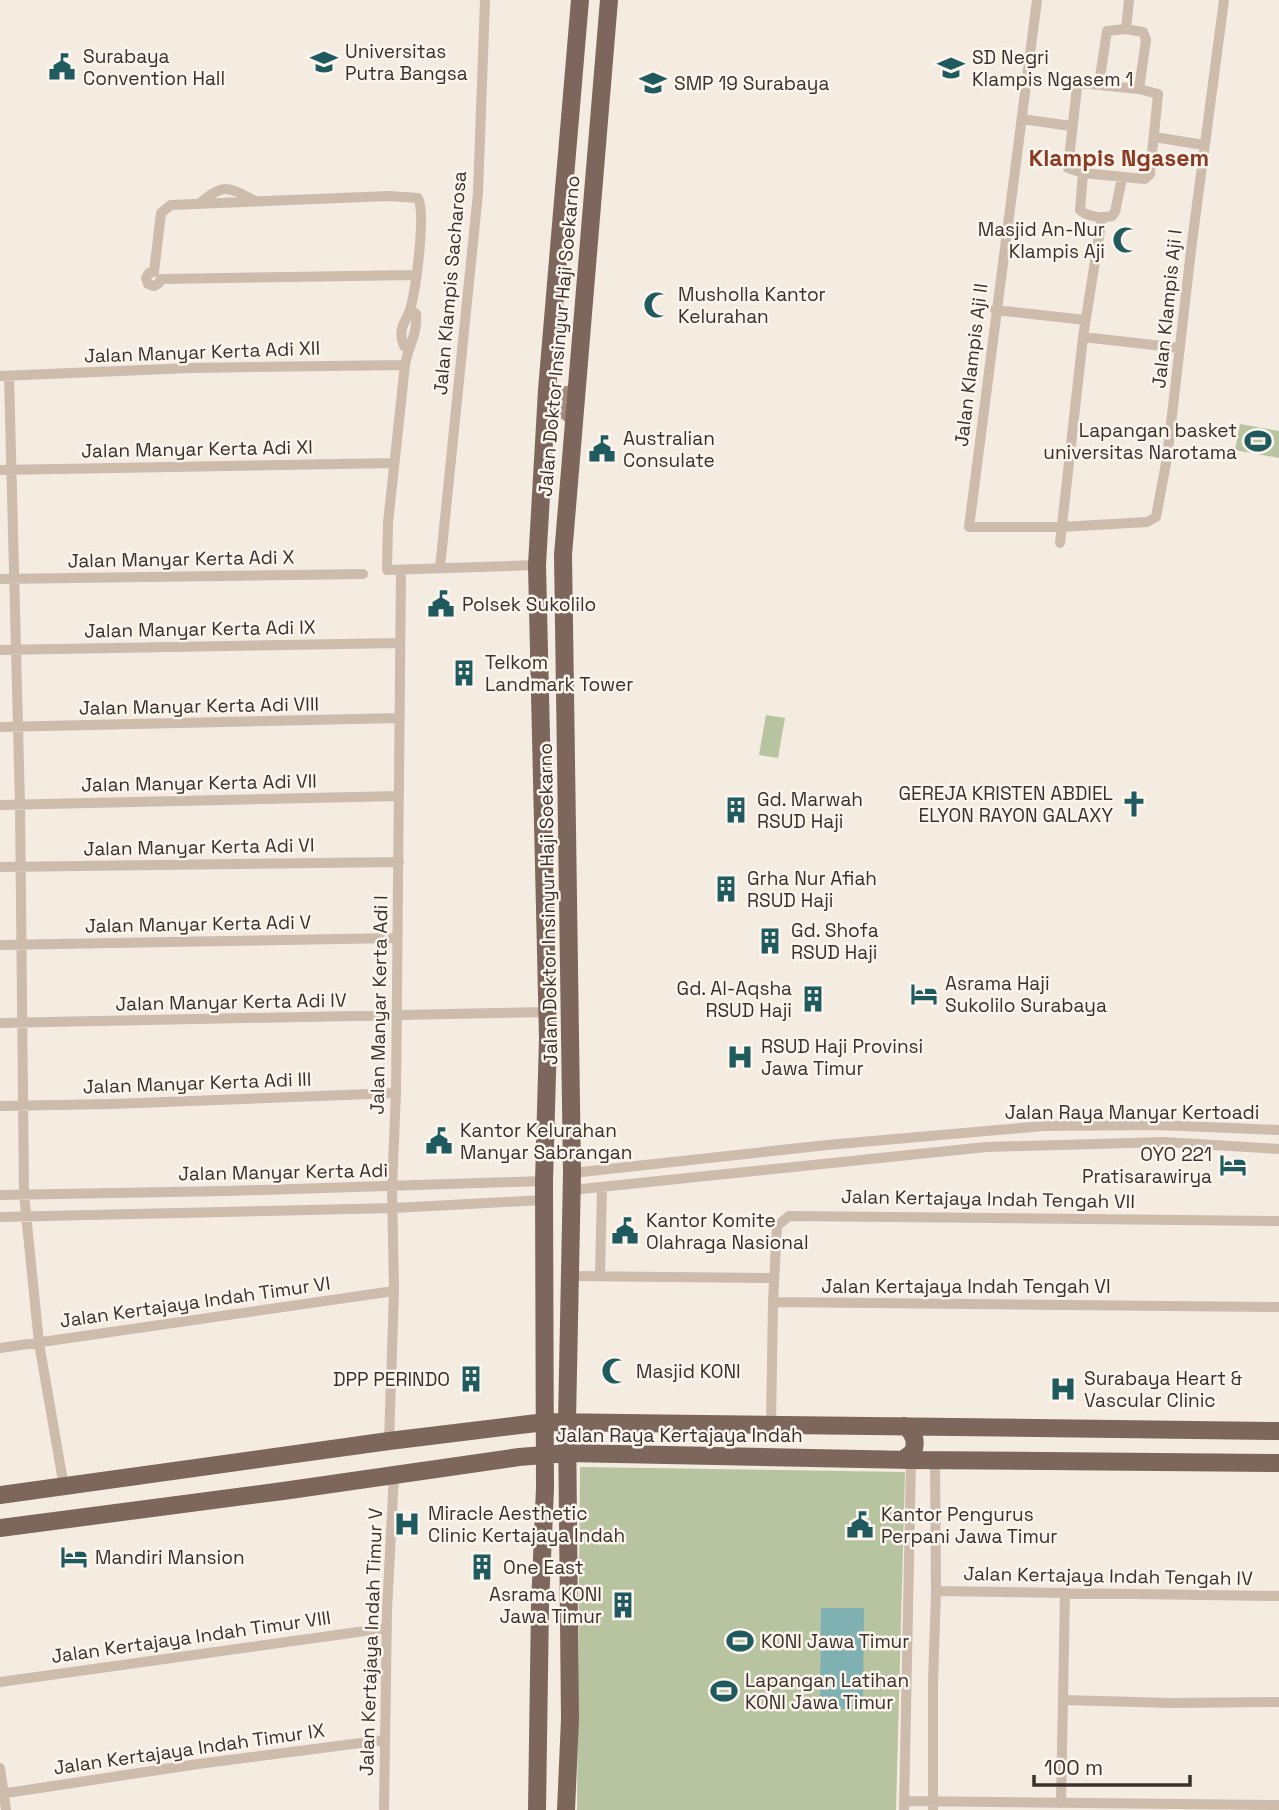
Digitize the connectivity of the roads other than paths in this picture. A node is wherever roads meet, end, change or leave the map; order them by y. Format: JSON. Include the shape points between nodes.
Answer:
{"nodes":[{"id":1,"x":485,"y":0,"type":"edge"},
{"id":2,"x":580,"y":0,"type":"edge"},
{"id":3,"x":609,"y":0,"type":"edge"},
{"id":4,"x":1037,"y":0,"type":"edge"},
{"id":5,"x":1129,"y":0,"type":"edge"},
{"id":6,"x":1224,"y":0,"type":"edge"},
{"id":7,"x":1126,"y":29,"type":"junction"},
{"id":8,"x":1099,"y":84,"type":"junction"},
{"id":9,"x":1139,"y":89,"type":"junction"},
{"id":10,"x":1021,"y":119,"type":"junction"},
{"id":11,"x":1071,"y":125,"type":"junction"},
{"id":12,"x":1154,"y":137,"type":"junction"},
{"id":13,"x":1204,"y":145,"type":"junction"},
{"id":14,"x":1083,"y":173,"type":"junction"},
{"id":15,"x":1122,"y":178,"type":"junction"},
{"id":16,"x":258,"y":202,"type":"junction"},
{"id":17,"x":199,"y":204,"type":"junction"},
{"id":18,"x":1102,"y":217,"type":"junction"},
{"id":19,"x":415,"y":275,"type":"junction"},
{"id":20,"x":995,"y":310,"type":"junction"},
{"id":21,"x":1085,"y":320,"type":"junction"},
{"id":22,"x":1083,"y":338,"type":"junction"},
{"id":23,"x":1180,"y":348,"type":"junction"},
{"id":24,"x":405,"y":365,"type":"junction"},
{"id":25,"x":5,"y":376,"type":"edge"},
{"id":26,"x":547,"y":390,"type":"junction"},
{"id":27,"x":575,"y":393,"type":"junction"},
{"id":28,"x":546,"y":417,"type":"junction"},
{"id":29,"x":574,"y":418,"type":"junction"},
{"id":30,"x":394,"y":463,"type":"junction"},
{"id":31,"x":5,"y":470,"type":"edge"},
{"id":32,"x":969,"y":527,"type":"joint"},
{"id":33,"x":1061,"y":527,"type":"junction"},
{"id":34,"x":1060,"y":543,"type":"dead end"},
{"id":35,"x":537,"y":565,"type":"junction"},
{"id":36,"x":440,"y":568,"type":"junction"},
{"id":37,"x":401,"y":570,"type":"junction"},
{"id":38,"x":363,"y":574,"type":"dead end"},
{"id":39,"x":0,"y":579,"type":"edge"},
{"id":40,"x":14,"y":579,"type":"junction"},
{"id":41,"x":400,"y":643,"type":"junction"},
{"id":42,"x":0,"y":650,"type":"edge"},
{"id":43,"x":16,"y":650,"type":"junction"},
{"id":44,"x":399,"y":719,"type":"junction"},
{"id":45,"x":18,"y":726,"type":"junction"},
{"id":46,"x":0,"y":727,"type":"edge"},
{"id":47,"x":399,"y":796,"type":"junction"},
{"id":48,"x":20,"y":804,"type":"junction"},
{"id":49,"x":0,"y":805,"type":"edge"},
{"id":50,"x":399,"y":862,"type":"junction"},
{"id":51,"x":20,"y":866,"type":"junction"},
{"id":52,"x":0,"y":867,"type":"edge"},
{"id":53,"x":397,"y":938,"type":"junction"},
{"id":54,"x":0,"y":945,"type":"edge"},
{"id":55,"x":22,"y":945,"type":"junction"},
{"id":56,"x":396,"y":1017,"type":"junction"},
{"id":57,"x":571,"y":1020,"type":"junction"},
{"id":58,"x":547,"y":1021,"type":"junction"},
{"id":59,"x":0,"y":1023,"type":"edge"},
{"id":60,"x":23,"y":1023,"type":"junction"},
{"id":61,"x":396,"y":1093,"type":"junction"},
{"id":62,"x":0,"y":1106,"type":"edge"},
{"id":63,"x":23,"y":1107,"type":"junction"},
{"id":64,"x":1279,"y":1130,"type":"edge"},
{"id":65,"x":986,"y":1139,"type":"junction"},
{"id":66,"x":1279,"y":1149,"type":"edge"},
{"id":67,"x":827,"y":1155,"type":"junction"},
{"id":68,"x":791,"y":1158,"type":"junction"},
{"id":69,"x":572,"y":1182,"type":"junction"},
{"id":70,"x":602,"y":1187,"type":"junction"},
{"id":71,"x":392,"y":1189,"type":"junction"},
{"id":72,"x":544,"y":1190,"type":"junction"},
{"id":73,"x":0,"y":1195,"type":"edge"},
{"id":74,"x":25,"y":1205,"type":"junction"},
{"id":75,"x":393,"y":1206,"type":"junction"},
{"id":76,"x":0,"y":1217,"type":"edge"},
{"id":77,"x":1279,"y":1220,"type":"edge"},
{"id":78,"x":571,"y":1276,"type":"junction"},
{"id":79,"x":600,"y":1276,"type":"junction"},
{"id":80,"x":774,"y":1278,"type":"junction"},
{"id":81,"x":394,"y":1291,"type":"junction"},
{"id":82,"x":773,"y":1302,"type":"junction"},
{"id":83,"x":1279,"y":1307,"type":"edge"},
{"id":84,"x":38,"y":1343,"type":"junction"},
{"id":85,"x":0,"y":1348,"type":"edge"},
{"id":86,"x":567,"y":1421,"type":"junction"},
{"id":87,"x":545,"y":1422,"type":"junction"},
{"id":88,"x":771,"y":1423,"type":"junction"},
{"id":89,"x":904,"y":1426,"type":"junction"},
{"id":90,"x":945,"y":1426,"type":"junction"},
{"id":91,"x":1279,"y":1431,"type":"edge"},
{"id":92,"x":389,"y":1441,"type":"junction"},
{"id":93,"x":569,"y":1453,"type":"junction"},
{"id":94,"x":545,"y":1455,"type":"junction"},
{"id":95,"x":908,"y":1459,"type":"junction"},
{"id":96,"x":939,"y":1459,"type":"junction"},
{"id":97,"x":1279,"y":1463,"type":"edge"},
{"id":98,"x":394,"y":1475,"type":"junction"},
{"id":99,"x":64,"y":1487,"type":"junction"},
{"id":100,"x":0,"y":1495,"type":"edge"},
{"id":101,"x":68,"y":1518,"type":"junction"},
{"id":102,"x":0,"y":1528,"type":"edge"},
{"id":103,"x":936,"y":1591,"type":"junction"},
{"id":104,"x":1065,"y":1592,"type":"junction"},
{"id":105,"x":1279,"y":1595,"type":"edge"},
{"id":106,"x":387,"y":1628,"type":"junction"},
{"id":107,"x":0,"y":1682,"type":"edge"},
{"id":108,"x":1063,"y":1700,"type":"junction"},
{"id":109,"x":1279,"y":1702,"type":"edge"},
{"id":110,"x":570,"y":1719,"type":"junction"},
{"id":111,"x":384,"y":1740,"type":"junction"},
{"id":112,"x":0,"y":1768,"type":"edge"},
{"id":113,"x":538,"y":1786,"type":"junction"},
{"id":114,"x":2,"y":1794,"type":"edge"},
{"id":115,"x":1061,"y":1803,"type":"junction"},
{"id":116,"x":1279,"y":1805,"type":"edge"},
{"id":117,"x":904,"y":1806,"type":"edge"},
{"id":118,"x":933,"y":1806,"type":"edge"},
{"id":119,"x":6,"y":1810,"type":"edge"},
{"id":120,"x":384,"y":1810,"type":"edge"},
{"id":121,"x":537,"y":1810,"type":"edge"},
{"id":122,"x":566,"y":1810,"type":"edge"}],
"edges":[{"from":1,"to":36,"type":"street","name":"Jalan Klampis Sacharosa","via":[[478,193]]},
{"from":2,"to":26,"type":"main road","name":"Jalan Doktor Insinyur Haji Soekarno"},
{"from":3,"to":27,"type":"main road","name":"Jalan Doktor Insinyur Haji Soekarno"},
{"from":4,"to":10,"type":"street","name":"Jalan Klampis Aji II"},
{"from":5,"to":7,"type":"street"},
{"from":6,"to":13,"type":"street","name":"Jalan Klampis Aji I"},
{"from":7,"to":8,"type":"street","via":[[1107,31]]},
{"from":7,"to":9,"type":"street","via":[[1143,32],[1146,40]]},
{"from":8,"to":9,"type":"street"},
{"from":8,"to":11,"type":"street","via":[[1078,85]]},
{"from":9,"to":12,"type":"street","via":[[1158,94]]},
{"from":10,"to":11,"type":"street"},
{"from":10,"to":20,"type":"street","name":"Jalan Klampis Aji II"},
{"from":11,"to":14,"type":"street","via":[[1068,168]]},
{"from":12,"to":13,"type":"street"},
{"from":12,"to":15,"type":"street","via":[[1148,177]]},
{"from":13,"to":23,"type":"street","name":"Jalan Klampis Aji I"},
{"from":14,"to":15,"type":"street"},
{"from":14,"to":18,"type":"street","via":[[1080,210]]},
{"from":15,"to":18,"type":"street","via":[[1115,212]]},
{"from":16,"to":17,"type":"street"},
{"from":16,"to":17,"type":"street","via":[[224,187]]},
{"from":16,"to":19,"type":"street","via":[[418,198],[422,211]]},
{"from":17,"to":19,"type":"street","via":[[163,209],[157,275]]},
{"from":18,"to":21,"type":"street"},
{"from":19,"to":24,"type":"street","via":[[414,341],[408,347]]},
{"from":20,"to":21,"type":"street"},
{"from":20,"to":32,"type":"street","name":"Jalan Klampis Aji II"},
{"from":21,"to":22,"type":"street"},
{"from":22,"to":23,"type":"street"},
{"from":22,"to":33,"type":"street"},
{"from":23,"to":33,"type":"street","name":"Jalan Klampis Aji I","via":[[1156,517],[1147,522]]},
{"from":24,"to":25,"type":"street","name":"Jalan Manyar Kerta Adi XII"},
{"from":24,"to":30,"type":"street"},
{"from":25,"to":31,"type":"street"},
{"from":26,"to":27,"type":"main road","via":[[560,395]]},
{"from":26,"to":28,"type":"main road","name":"Jalan Doktor Insinyur Haji Soekarno"},
{"from":27,"to":29,"type":"main road","name":"Jalan Doktor Insinyur Haji Soekarno"},
{"from":28,"to":29,"type":"main road","via":[[551,410],[563,410]]},
{"from":28,"to":35,"type":"main road","name":"Jalan Doktor Insinyur Haji Soekarno"},
{"from":29,"to":57,"type":"main road","name":"Jalan Doktor Insinyur Haji Soekarno","via":[[563,555]]},
{"from":30,"to":31,"type":"street","name":"Jalan Manyar Kerta Adi XI"},
{"from":30,"to":37,"type":"street","via":[[386,566]]},
{"from":31,"to":40,"type":"street"},
{"from":32,"to":33,"type":"street","name":"Jalan Klampis Aji I"},
{"from":33,"to":34,"type":"street"},
{"from":35,"to":36,"type":"street"},
{"from":35,"to":58,"type":"main road","name":"Jalan Doktor Insinyur Haji Soekarno"},
{"from":36,"to":37,"type":"street"},
{"from":37,"to":41,"type":"street","name":"Jalan Manyar Kerta Adi I"},
{"from":38,"to":40,"type":"street","name":"Jalan Manyar Kerta Adi X"},
{"from":39,"to":40,"type":"street","name":"Jalan Manyar Kerta Adi X"},
{"from":40,"to":43,"type":"street"},
{"from":41,"to":43,"type":"street","name":"Jalan Manyar Kerta Adi IX"},
{"from":41,"to":44,"type":"street","name":"Jalan Manyar Kerta Adi I"},
{"from":42,"to":43,"type":"street","name":"Jalan Manyar Kerta Adi IX"},
{"from":43,"to":45,"type":"street"},
{"from":44,"to":45,"type":"street","name":"Jalan Manyar Kerta Adi VIII"},
{"from":44,"to":47,"type":"street","name":"Jalan Manyar Kerta Adi I"},
{"from":45,"to":46,"type":"street","name":"Jalan Manyar Kerta Adi VIII"},
{"from":45,"to":48,"type":"street"},
{"from":47,"to":48,"type":"street","name":"Jalan Manyar Kerta Adi VII"},
{"from":47,"to":50,"type":"street","name":"Jalan Manyar Kerta Adi I"},
{"from":48,"to":49,"type":"street","name":"Jalan Manyar Kerta Adi VII"},
{"from":48,"to":51,"type":"street"},
{"from":50,"to":51,"type":"street","name":"Jalan Manyar Kerta Adi VI"},
{"from":50,"to":53,"type":"street","name":"Jalan Manyar Kerta Adi I"},
{"from":51,"to":52,"type":"street","name":"Jalan Manyar Kerta Adi VI"},
{"from":51,"to":55,"type":"street"},
{"from":53,"to":55,"type":"street","name":"Jalan Manyar Kerta Adi V"},
{"from":53,"to":56,"type":"street","name":"Jalan Manyar Kerta Adi I"},
{"from":54,"to":55,"type":"street","name":"Jalan Manyar Kerta Adi V"},
{"from":55,"to":60,"type":"street"},
{"from":56,"to":58,"type":"street","name":"Jalan Manyar Kerta Adi IV"},
{"from":56,"to":60,"type":"street","name":"Jalan Manyar Kerta Adi IV"},
{"from":56,"to":61,"type":"street","name":"Jalan Manyar Kerta Adi I"},
{"from":57,"to":58,"type":"main road"},
{"from":57,"to":69,"type":"main road","name":"Jalan Doktor Insinyur Haji Soekarno"},
{"from":58,"to":72,"type":"main road","name":"Jalan Doktor Insinyur Haji Soekarno"},
{"from":59,"to":60,"type":"street","name":"Jalan Manyar Kerta Adi IV"},
{"from":60,"to":63,"type":"street"},
{"from":61,"to":63,"type":"street","name":"Jalan Manyar Kerta Adi III"},
{"from":61,"to":71,"type":"street","name":"Jalan Manyar Kerta Adi I"},
{"from":62,"to":63,"type":"street","name":"Jalan Manyar Kerta Adi III"},
{"from":63,"to":74,"type":"street"},
{"from":64,"to":65,"type":"street","name":"Jalan Raya Manyar Kertoadi","via":[[1043,1126]]},
{"from":65,"to":66,"type":"street","name":"Jalan Raya Manyar Kertoadi"},
{"from":65,"to":67,"type":"street","name":"Jalan Raya Manyar Kertoadi"},
{"from":65,"to":67,"type":"street","name":"Jalan Raya Manyar Kertoadi"},
{"from":67,"to":68,"type":"street","name":"Jalan Raya Manyar Kertoadi"},
{"from":67,"to":68,"type":"street","name":"Jalan Raya Manyar Kertoadi"},
{"from":68,"to":69,"type":"street","name":"Jalan Raya Manyar Kertoadi"},
{"from":68,"to":70,"type":"street","name":"Jalan Raya Manyar Kertoadi"},
{"from":69,"to":70,"type":"street","name":"Jalan Raya Manyar Kertoadi"},
{"from":69,"to":78,"type":"main road","name":"Jalan Doktor Insinyur Haji Soekarno"},
{"from":70,"to":79,"type":"street"},
{"from":71,"to":72,"type":"street","name":"Jalan Manyar Kerta Adi"},
{"from":71,"to":74,"type":"street","name":"Jalan Manyar Kerta Adi"},
{"from":71,"to":75,"type":"street","name":"Jalan Manyar Kerta Adi I"},
{"from":72,"to":75,"type":"street","name":"Jalan Manyar Kerta Adi"},
{"from":72,"to":87,"type":"main road","name":"Jalan Doktor Insinyur Haji Soekarno"},
{"from":73,"to":74,"type":"street"},
{"from":74,"to":75,"type":"street","name":"Jalan Manyar Kerta Adi"},
{"from":74,"to":76,"type":"street","name":"Jalan Manyar Kerta Adi"},
{"from":74,"to":84,"type":"street"},
{"from":75,"to":81,"type":"street","name":"Jalan Manyar Kerta Adi I"},
{"from":77,"to":80,"type":"street","name":"Jalan Kertajaya Indah Tengah VII","via":[[799,1215],[783,1219],[777,1226]]},
{"from":78,"to":79,"type":"street"},
{"from":78,"to":86,"type":"main road","name":"Jalan Doktor Insinyur Haji Soekarno"},
{"from":79,"to":80,"type":"street"},
{"from":80,"to":82,"type":"street","name":"Jalan Kertajaya Indah Tengah VII"},
{"from":81,"to":84,"type":"street","name":"Jalan Kertajaya Indah Timur VI"},
{"from":81,"to":92,"type":"street","name":"Jalan Manyar Kerta Adi I"},
{"from":82,"to":83,"type":"street","name":"Jalan Kertajaya Indah Tengah VI"},
{"from":82,"to":88,"type":"street"},
{"from":84,"to":85,"type":"street","name":"Jalan Kertajaya Indah Timur VI"},
{"from":84,"to":99,"type":"street"},
{"from":86,"to":87,"type":"main road","name":"Jalan Raya Kertajaya Indah"},
{"from":86,"to":88,"type":"main road","name":"Jalan Raya Kertajaya Indah"},
{"from":86,"to":93,"type":"main road","name":"Jalan Doktor Insinyur Haji Soekarno"},
{"from":87,"to":92,"type":"main road","name":"Jalan Raya Kertajaya Indah"},
{"from":87,"to":94,"type":"main road","name":"Jalan Doktor Insinyur Haji Soekarno"},
{"from":88,"to":89,"type":"main road","name":"Jalan Raya Kertajaya Indah"},
{"from":89,"to":90,"type":"main road","name":"Jalan Raya Kertajaya Indah"},
{"from":89,"to":95,"type":"main road","via":[[911,1430],[915,1442]]},
{"from":90,"to":91,"type":"main road","name":"Jalan Raya Kertajaya Indah"},
{"from":90,"to":96,"type":"main road","via":[[937,1433],[935,1444]]},
{"from":92,"to":99,"type":"main road","name":"Jalan Raya Kertajaya Indah"},
{"from":93,"to":94,"type":"main road","name":"Jalan Raya Kertajaya Indah"},
{"from":93,"to":95,"type":"main road","name":"Jalan Raya Kertajaya Indah"},
{"from":93,"to":110,"type":"main road","name":"Jalan Doktor Insinyur Haji Soekarno"},
{"from":94,"to":98,"type":"main road","name":"Jalan Raya Kertajaya Indah"},
{"from":94,"to":113,"type":"main road","name":"Jalan Doktor Insinyur Haji Soekarno"},
{"from":95,"to":96,"type":"main road","name":"Jalan Raya Kertajaya Indah"},
{"from":95,"to":117,"type":"street"},
{"from":96,"to":97,"type":"main road","name":"Jalan Raya Kertajaya Indah"},
{"from":96,"to":103,"type":"street"},
{"from":98,"to":101,"type":"main road","name":"Jalan Raya Kertajaya Indah"},
{"from":98,"to":106,"type":"street","name":"Jalan Kertajaya Indah Timur V"},
{"from":99,"to":100,"type":"main road","name":"Jalan Raya Kertajaya Indah"},
{"from":99,"to":101,"type":"main road"},
{"from":101,"to":102,"type":"main road","name":"Jalan Raya Kertajaya Indah"},
{"from":103,"to":104,"type":"street","name":"Jalan Kertajaya Indah Tengah IV"},
{"from":103,"to":118,"type":"street"},
{"from":104,"to":105,"type":"street","name":"Jalan Kertajaya Indah Tengah IV"},
{"from":104,"to":108,"type":"street"},
{"from":106,"to":107,"type":"street","name":"Jalan Kertajaya Indah Timur VIII"},
{"from":106,"to":111,"type":"street","name":"Jalan Kertajaya Indah Timur V"},
{"from":108,"to":109,"type":"street"},
{"from":108,"to":115,"type":"street"},
{"from":110,"to":113,"type":"main road","via":[[559,1735],[556,1784],[547,1789]]},
{"from":110,"to":122,"type":"main road","name":"Jalan Doktor Insinyur Haji Soekarno"},
{"from":111,"to":114,"type":"street","name":"Jalan Kertajaya Indah Timur IX"},
{"from":111,"to":120,"type":"street","name":"Jalan Kertajaya Indah Timur V"},
{"from":112,"to":114,"type":"street"},
{"from":113,"to":121,"type":"main road","name":"Jalan Doktor Insinyur Haji Soekarno"},
{"from":114,"to":119,"type":"street"},
{"from":115,"to":116,"type":"street"},
{"from":115,"to":118,"type":"street"},
{"from":117,"to":118,"type":"street"}]}
